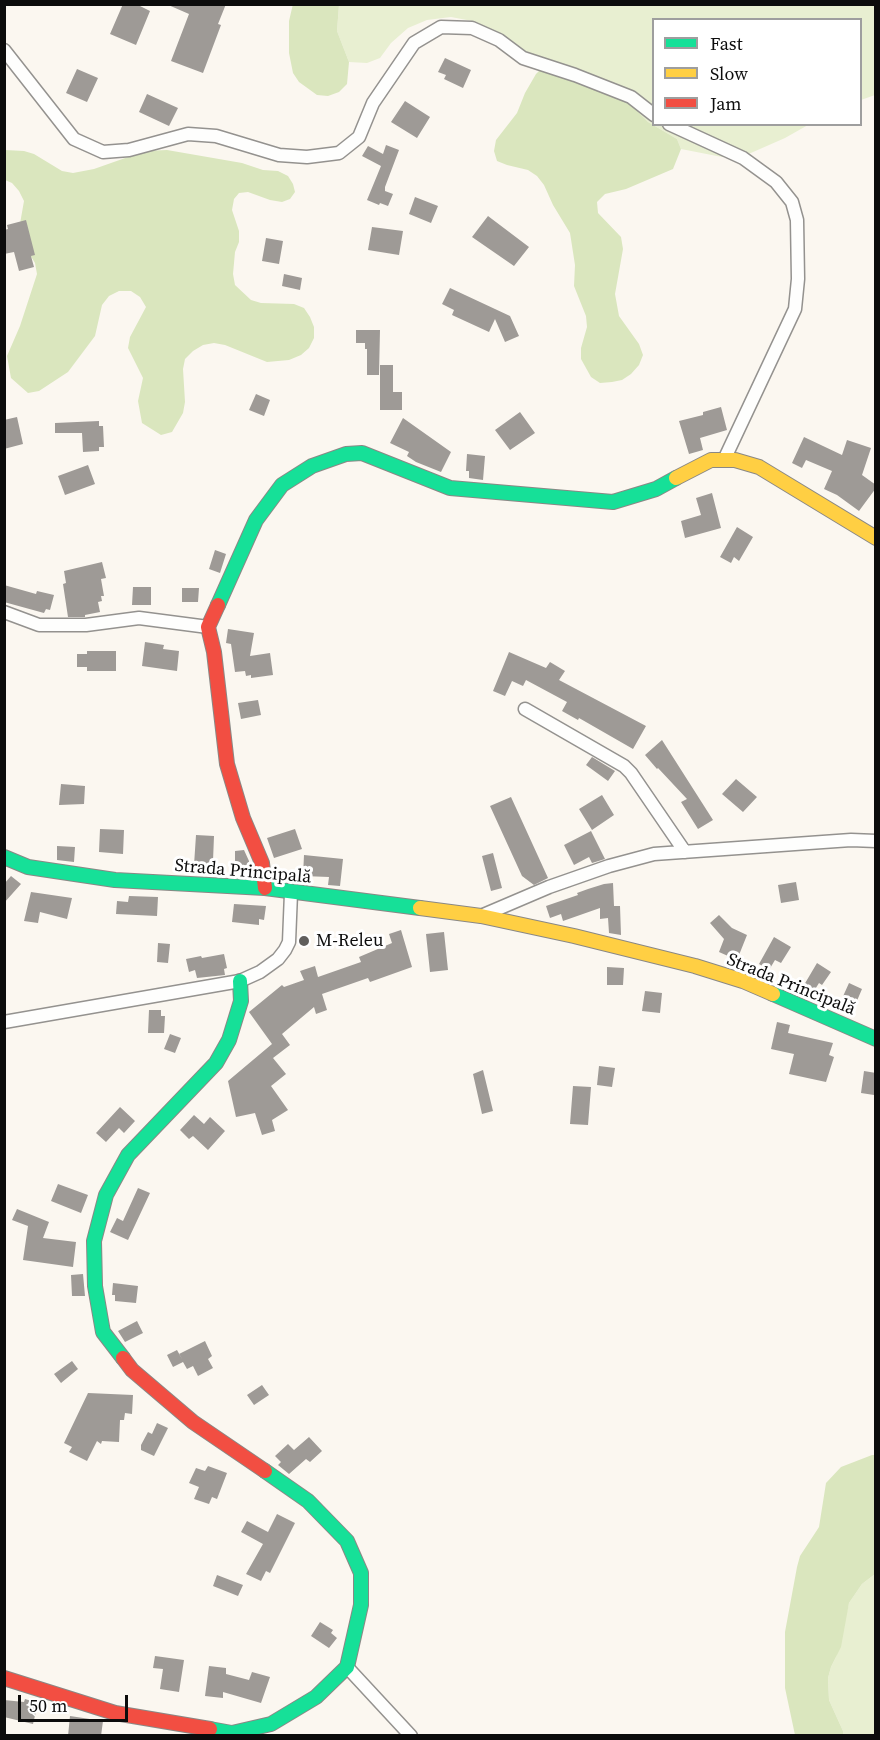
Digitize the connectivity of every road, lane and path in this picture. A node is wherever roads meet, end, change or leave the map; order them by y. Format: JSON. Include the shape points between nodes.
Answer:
{"nodes":[{"id":1,"x":4,"y":50,"type":"edge"},
{"id":2,"x":652,"y":113,"type":"edge"},
{"id":3,"x":673,"y":126,"type":"edge"},
{"id":4,"x":724,"y":460,"type":"junction"},
{"id":5,"x":876,"y":538,"type":"edge"},
{"id":6,"x":4,"y":612,"type":"edge"},
{"id":7,"x":208,"y":627,"type":"junction"},
{"id":8,"x":525,"y":709,"type":"dead end"},
{"id":9,"x":876,"y":840,"type":"edge"},
{"id":10,"x":685,"y":852,"type":"junction"},
{"id":11,"x":4,"y":857,"type":"edge"},
{"id":12,"x":266,"y":888,"type":"junction"},
{"id":13,"x":291,"y":893,"type":"junction"},
{"id":14,"x":481,"y":916,"type":"junction"},
{"id":15,"x":240,"y":981,"type":"junction"},
{"id":16,"x":4,"y":1022,"type":"edge"},
{"id":17,"x":876,"y":1039,"type":"edge"},
{"id":18,"x":347,"y":1667,"type":"junction"},
{"id":19,"x":4,"y":1678,"type":"edge"},
{"id":20,"x":411,"y":1736,"type":"edge"}],
"edges":[{"from":1,"to":2,"type":"street","via":[[74,139],[103,152],[129,150],[188,134],[216,136],[279,155],[339,153],[359,137],[373,103],[414,43],[441,27],[472,28],[499,40],[523,58],[631,97]]},
{"from":3,"to":4,"type":"street","via":[[743,158],[776,182],[792,202],[797,220],[795,309]]},
{"from":4,"to":5,"type":"street","via":[[759,467]]},
{"from":4,"to":7,"type":"street","via":[[711,460],[656,489],[613,502],[450,488],[362,453],[346,454],[312,466],[282,485],[256,519]]},
{"from":6,"to":7,"type":"street","via":[[39,625],[86,625],[139,618]]},
{"from":7,"to":12,"type":"street","via":[[227,764],[262,863]]},
{"from":8,"to":10,"type":"street","via":[[624,766]]},
{"from":9,"to":10,"type":"street","name":"Strada Principală"},
{"from":10,"to":14,"type":"street","name":"Strada Principală","via":[[654,854],[609,866]]},
{"from":11,"to":12,"type":"street","name":"Strada Principală","via":[[28,867],[115,880]]},
{"from":12,"to":13,"type":"street","name":"Strada Principală"},
{"from":13,"to":14,"type":"street","name":"Strada Principală"},
{"from":13,"to":15,"type":"street","via":[[289,942],[285,950],[260,972]]},
{"from":14,"to":17,"type":"street","name":"Strada Principală","via":[[695,966],[743,981]]},
{"from":15,"to":16,"type":"street"},
{"from":15,"to":18,"type":"street","via":[[241,1000],[229,1040],[216,1063],[128,1155],[106,1195],[94,1241],[95,1286],[103,1332],[132,1370],[193,1422],[308,1501],[347,1541],[361,1573],[361,1605]]},
{"from":18,"to":19,"type":"street","via":[[316,1696],[271,1724],[232,1734],[115,1713]]},
{"from":18,"to":20,"type":"street"}]}
